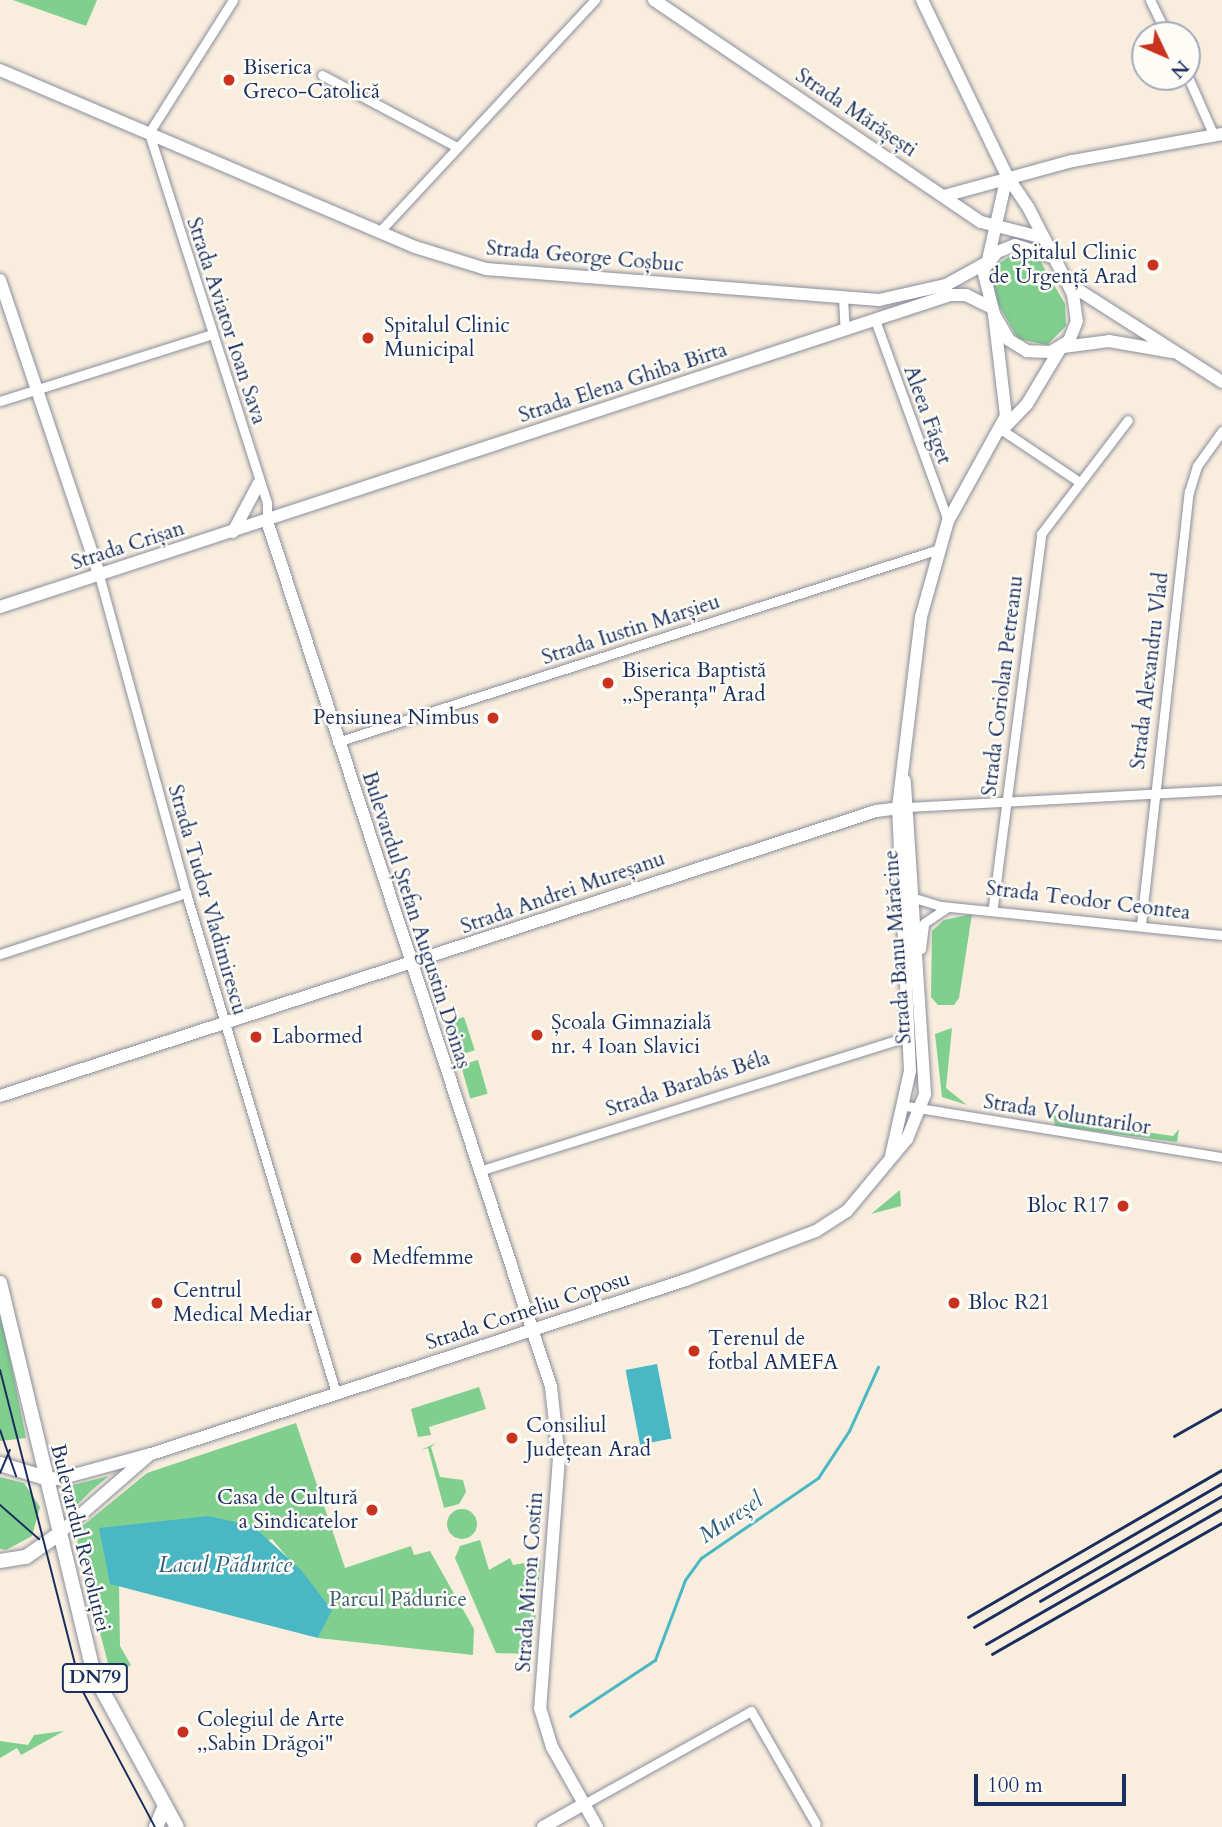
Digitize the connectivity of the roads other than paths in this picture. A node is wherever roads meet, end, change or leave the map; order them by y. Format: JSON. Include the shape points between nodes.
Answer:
{"nodes":[{"id":1,"x":233,"y":0,"type":"edge"},
{"id":2,"x":594,"y":0,"type":"edge"},
{"id":3,"x":654,"y":0,"type":"edge"},
{"id":4,"x":922,"y":0,"type":"edge"},
{"id":5,"x":1150,"y":0,"type":"edge"},
{"id":6,"x":1160,"y":21,"type":"edge"},
{"id":7,"x":0,"y":70,"type":"edge"},
{"id":8,"x":322,"y":75,"type":"dead end"},
{"id":9,"x":1195,"y":91,"type":"edge"},
{"id":10,"x":149,"y":133,"type":"junction"},
{"id":11,"x":1218,"y":135,"type":"edge"},
{"id":12,"x":455,"y":146,"type":"junction"},
{"id":13,"x":1007,"y":176,"type":"junction"},
{"id":14,"x":944,"y":196,"type":"junction"},
{"id":15,"x":996,"y":229,"type":"junction"},
{"id":16,"x":380,"y":231,"type":"junction"},
{"id":17,"x":1044,"y":238,"type":"junction"},
{"id":18,"x":1053,"y":257,"type":"junction"},
{"id":19,"x":987,"y":262,"type":"junction"},
{"id":20,"x":0,"y":280,"type":"edge"},
{"id":21,"x":1069,"y":284,"type":"junction"},
{"id":22,"x":843,"y":297,"type":"junction"},
{"id":23,"x":993,"y":311,"type":"junction"},
{"id":24,"x":875,"y":320,"type":"junction"},
{"id":25,"x":845,"y":330,"type":"junction"},
{"id":26,"x":212,"y":334,"type":"junction"},
{"id":27,"x":1062,"y":348,"type":"junction"},
{"id":28,"x":1172,"y":352,"type":"junction"},
{"id":29,"x":1222,"y":382,"type":"edge"},
{"id":30,"x":35,"y":386,"type":"junction"},
{"id":31,"x":0,"y":401,"type":"edge"},
{"id":32,"x":1128,"y":420,"type":"dead end"},
{"id":33,"x":1002,"y":430,"type":"junction"},
{"id":34,"x":1222,"y":431,"type":"edge"},
{"id":35,"x":1078,"y":481,"type":"junction"},
{"id":36,"x":259,"y":483,"type":"junction"},
{"id":37,"x":267,"y":521,"type":"junction"},
{"id":38,"x":948,"y":521,"type":"junction"},
{"id":39,"x":232,"y":532,"type":"junction"},
{"id":40,"x":936,"y":550,"type":"junction"},
{"id":41,"x":99,"y":575,"type":"junction"},
{"id":42,"x":0,"y":607,"type":"edge"},
{"id":43,"x":337,"y":742,"type":"junction"},
{"id":44,"x":1222,"y":789,"type":"edge"},
{"id":45,"x":1153,"y":794,"type":"junction"},
{"id":46,"x":1007,"y":802,"type":"junction"},
{"id":47,"x":903,"y":807,"type":"junction"},
{"id":48,"x":186,"y":893,"type":"junction"},
{"id":49,"x":911,"y":897,"type":"junction"},
{"id":50,"x":950,"y":906,"type":"junction"},
{"id":51,"x":993,"y":906,"type":"junction"},
{"id":52,"x":1141,"y":924,"type":"junction"},
{"id":53,"x":1222,"y":935,"type":"edge"},
{"id":54,"x":0,"y":954,"type":"edge"},
{"id":55,"x":916,"y":960,"type":"junction"},
{"id":56,"x":411,"y":965,"type":"junction"},
{"id":57,"x":225,"y":1023,"type":"junction"},
{"id":58,"x":909,"y":1036,"type":"junction"},
{"id":59,"x":0,"y":1096,"type":"edge"},
{"id":60,"x":906,"y":1106,"type":"junction"},
{"id":61,"x":922,"y":1109,"type":"junction"},
{"id":62,"x":1222,"y":1157,"type":"edge"},
{"id":63,"x":890,"y":1160,"type":"junction"},
{"id":64,"x":479,"y":1171,"type":"junction"},
{"id":65,"x":0,"y":1283,"type":"edge"},
{"id":66,"x":532,"y":1330,"type":"junction"},
{"id":67,"x":336,"y":1393,"type":"junction"},
{"id":68,"x":151,"y":1454,"type":"junction"},
{"id":69,"x":0,"y":1464,"type":"edge"},
{"id":70,"x":42,"y":1478,"type":"junction"},
{"id":71,"x":56,"y":1536,"type":"junction"},
{"id":72,"x":0,"y":1561,"type":"edge"},
{"id":73,"x":584,"y":1804,"type":"junction"},
{"id":74,"x":164,"y":1808,"type":"junction"},
{"id":75,"x":816,"y":1824,"type":"dead end"},
{"id":76,"x":156,"y":1827,"type":"edge"},
{"id":77,"x":177,"y":1827,"type":"edge"},
{"id":78,"x":543,"y":1827,"type":"edge"},
{"id":79,"x":597,"y":1827,"type":"edge"}],
"edges":[{"from":1,"to":10,"type":"street"},
{"from":2,"to":12,"type":"street"},
{"from":3,"to":14,"type":"main road","name":"Strada Mărășești"},
{"from":4,"to":13,"type":"main road"},
{"from":5,"to":6,"type":"street"},
{"from":7,"to":10,"type":"main road","name":"Strada George Coșbuc"},
{"from":8,"to":12,"type":"street"},
{"from":9,"to":11,"type":"street"},
{"from":10,"to":16,"type":"main road","name":"Strada George Coșbuc"},
{"from":10,"to":26,"type":"street","name":"Strada Aviator Ioan Sava"},
{"from":11,"to":13,"type":"main road"},
{"from":12,"to":16,"type":"street"},
{"from":13,"to":14,"type":"main road"},
{"from":13,"to":15,"type":"main road"},
{"from":13,"to":17,"type":"main road"},
{"from":14,"to":15,"type":"main road","name":"Strada Mărășești"},
{"from":15,"to":17,"type":"main road","name":"Strada Mărășești"},
{"from":15,"to":19,"type":"main road"},
{"from":16,"to":22,"type":"main road","name":"Strada George Coșbuc","via":[[486,269]]},
{"from":17,"to":18,"type":"main road"},
{"from":18,"to":19,"type":"main road","via":[[1015,245]]},
{"from":18,"to":21,"type":"main road"},
{"from":19,"to":22,"type":"main road","name":"Strada George Coșbuc","via":[[947,285],[895,299]]},
{"from":19,"to":23,"type":"main road","via":[[983,278]]},
{"from":20,"to":30,"type":"main road"},
{"from":21,"to":27,"type":"main road","via":[[1077,321]]},
{"from":21,"to":28,"type":"main road","via":[[1142,326]]},
{"from":22,"to":25,"type":"street"},
{"from":23,"to":24,"type":"main road","name":"Strada Elena Ghiba Birta","via":[[955,294]]},
{"from":23,"to":27,"type":"main road","via":[[1018,348]]},
{"from":23,"to":33,"type":"main road","name":"Strada Banu Mărăcine","via":[[1008,398]]},
{"from":24,"to":25,"type":"main road","name":"Strada Elena Ghiba Birta"},
{"from":24,"to":38,"type":"street","name":"Aleea Făget"},
{"from":25,"to":37,"type":"main road","name":"Strada Elena Ghiba Birta"},
{"from":26,"to":30,"type":"street"},
{"from":26,"to":36,"type":"street","name":"Strada Aviator Ioan Sava"},
{"from":27,"to":28,"type":"main road","via":[[1109,341]]},
{"from":27,"to":33,"type":"main road","name":"Strada Banu Mărăcine","via":[[1027,404]]},
{"from":28,"to":29,"type":"main road"},
{"from":30,"to":31,"type":"street"},
{"from":30,"to":41,"type":"main road"},
{"from":32,"to":35,"type":"street","name":"Strada Coriolan Petreanu"},
{"from":33,"to":35,"type":"street"},
{"from":33,"to":38,"type":"main road","name":"Strada Banu Mărăcine"},
{"from":34,"to":45,"type":"street","name":"Strada Alexandru Vlad","via":[[1189,492]]},
{"from":35,"to":46,"type":"street","name":"Strada Coriolan Petreanu","via":[[1039,541]]},
{"from":36,"to":37,"type":"street","name":"Strada Aviator Ioan Sava"},
{"from":36,"to":39,"type":"main road"},
{"from":37,"to":39,"type":"main road","name":"Strada Crișan"},
{"from":37,"to":43,"type":"main road","name":"Bulevardul Ștefan Augustin Doinaș"},
{"from":38,"to":40,"type":"main road","name":"Strada Banu Mărăcine"},
{"from":39,"to":41,"type":"main road","name":"Strada Crișan"},
{"from":40,"to":43,"type":"street","name":"Strada Iustin Marșieu"},
{"from":40,"to":47,"type":"main road","name":"Strada Banu Mărăcine","via":[[921,617]]},
{"from":41,"to":42,"type":"main road","name":"Strada Crișan"},
{"from":41,"to":48,"type":"street","name":"Strada Tudor Vladimirescu"},
{"from":43,"to":56,"type":"main road","name":"Bulevardul Ștefan Augustin Doinaș"},
{"from":44,"to":45,"type":"street"},
{"from":45,"to":46,"type":"street"},
{"from":45,"to":52,"type":"street","name":"Strada Alexandru Vlad"},
{"from":46,"to":47,"type":"street"},
{"from":46,"to":51,"type":"street","name":"Strada Coriolan Petreanu"},
{"from":47,"to":49,"type":"main road","name":"Strada Banu Mărăcine"},
{"from":47,"to":56,"type":"main road","name":"Strada Andrei Mureșanu"},
{"from":47,"to":58,"type":"main road","name":"Strada Banu Mărăcine"},
{"from":48,"to":54,"type":"street"},
{"from":48,"to":57,"type":"street","name":"Strada Tudor Vladimirescu"},
{"from":49,"to":50,"type":"street","name":"Strada Teodor Ceontea"},
{"from":49,"to":55,"type":"main road","name":"Strada Banu Mărăcine"},
{"from":50,"to":51,"type":"street","name":"Strada Teodor Ceontea"},
{"from":50,"to":55,"type":"street","via":[[923,923]]},
{"from":51,"to":52,"type":"street","name":"Strada Teodor Ceontea"},
{"from":52,"to":53,"type":"street","name":"Strada Teodor Ceontea"},
{"from":55,"to":61,"type":"main road","name":"Strada Banu Mărăcine","via":[[926,1074]]},
{"from":56,"to":57,"type":"main road","name":"Strada Andrei Mureșanu"},
{"from":56,"to":64,"type":"main road","name":"Bulevardul Ștefan Augustin Doinaș"},
{"from":57,"to":59,"type":"main road","name":"Strada Andrei Mureșanu"},
{"from":57,"to":67,"type":"street","name":"Strada Tudor Vladimirescu"},
{"from":58,"to":60,"type":"main road","name":"Strada Banu Mărăcine"},
{"from":58,"to":64,"type":"street","name":"Strada Barabás Béla"},
{"from":60,"to":61,"type":"street","name":"Strada Voluntarilor"},
{"from":60,"to":63,"type":"main road","name":"Strada Corneliu Coposu"},
{"from":61,"to":62,"type":"street","name":"Strada Voluntarilor"},
{"from":61,"to":63,"type":"main road","name":"Strada Corneliu Coposu"},
{"from":63,"to":66,"type":"main road","name":"Strada Corneliu Coposu","via":[[860,1199],[816,1231]]},
{"from":64,"to":66,"type":"main road","name":"Bulevardul Ștefan Augustin Doinaș"},
{"from":65,"to":70,"type":"main road","name":"Bulevardul Revoluției","number":"DN79"},
{"from":66,"to":67,"type":"main road","name":"Strada Corneliu Coposu"},
{"from":66,"to":73,"type":"main road","name":"Strada Miron Costin","via":[[554,1400],[559,1458],[540,1708],[547,1736]]},
{"from":67,"to":68,"type":"main road","name":"Strada Corneliu Coposu"},
{"from":68,"to":70,"type":"main road","name":"Strada Corneliu Coposu","via":[[59,1479]]},
{"from":68,"to":71,"type":"main road","name":"Strada Corneliu Coposu"},
{"from":69,"to":70,"type":"main road"},
{"from":70,"to":71,"type":"main road","name":"Bulevardul Revoluției","number":"DN79"},
{"from":71,"to":72,"type":"main road","via":[[26,1557]]},
{"from":71,"to":74,"type":"main road","name":"Bulevardul Revoluției","number":"DN79","via":[[94,1675]]},
{"from":73,"to":75,"type":"street","via":[[751,1711]]},
{"from":73,"to":78,"type":"main road"},
{"from":73,"to":79,"type":"main road","name":"Strada Miron Costin"},
{"from":74,"to":76,"type":"main road"},
{"from":74,"to":77,"type":"main road","name":"Bulevardul Revoluției"}]}
